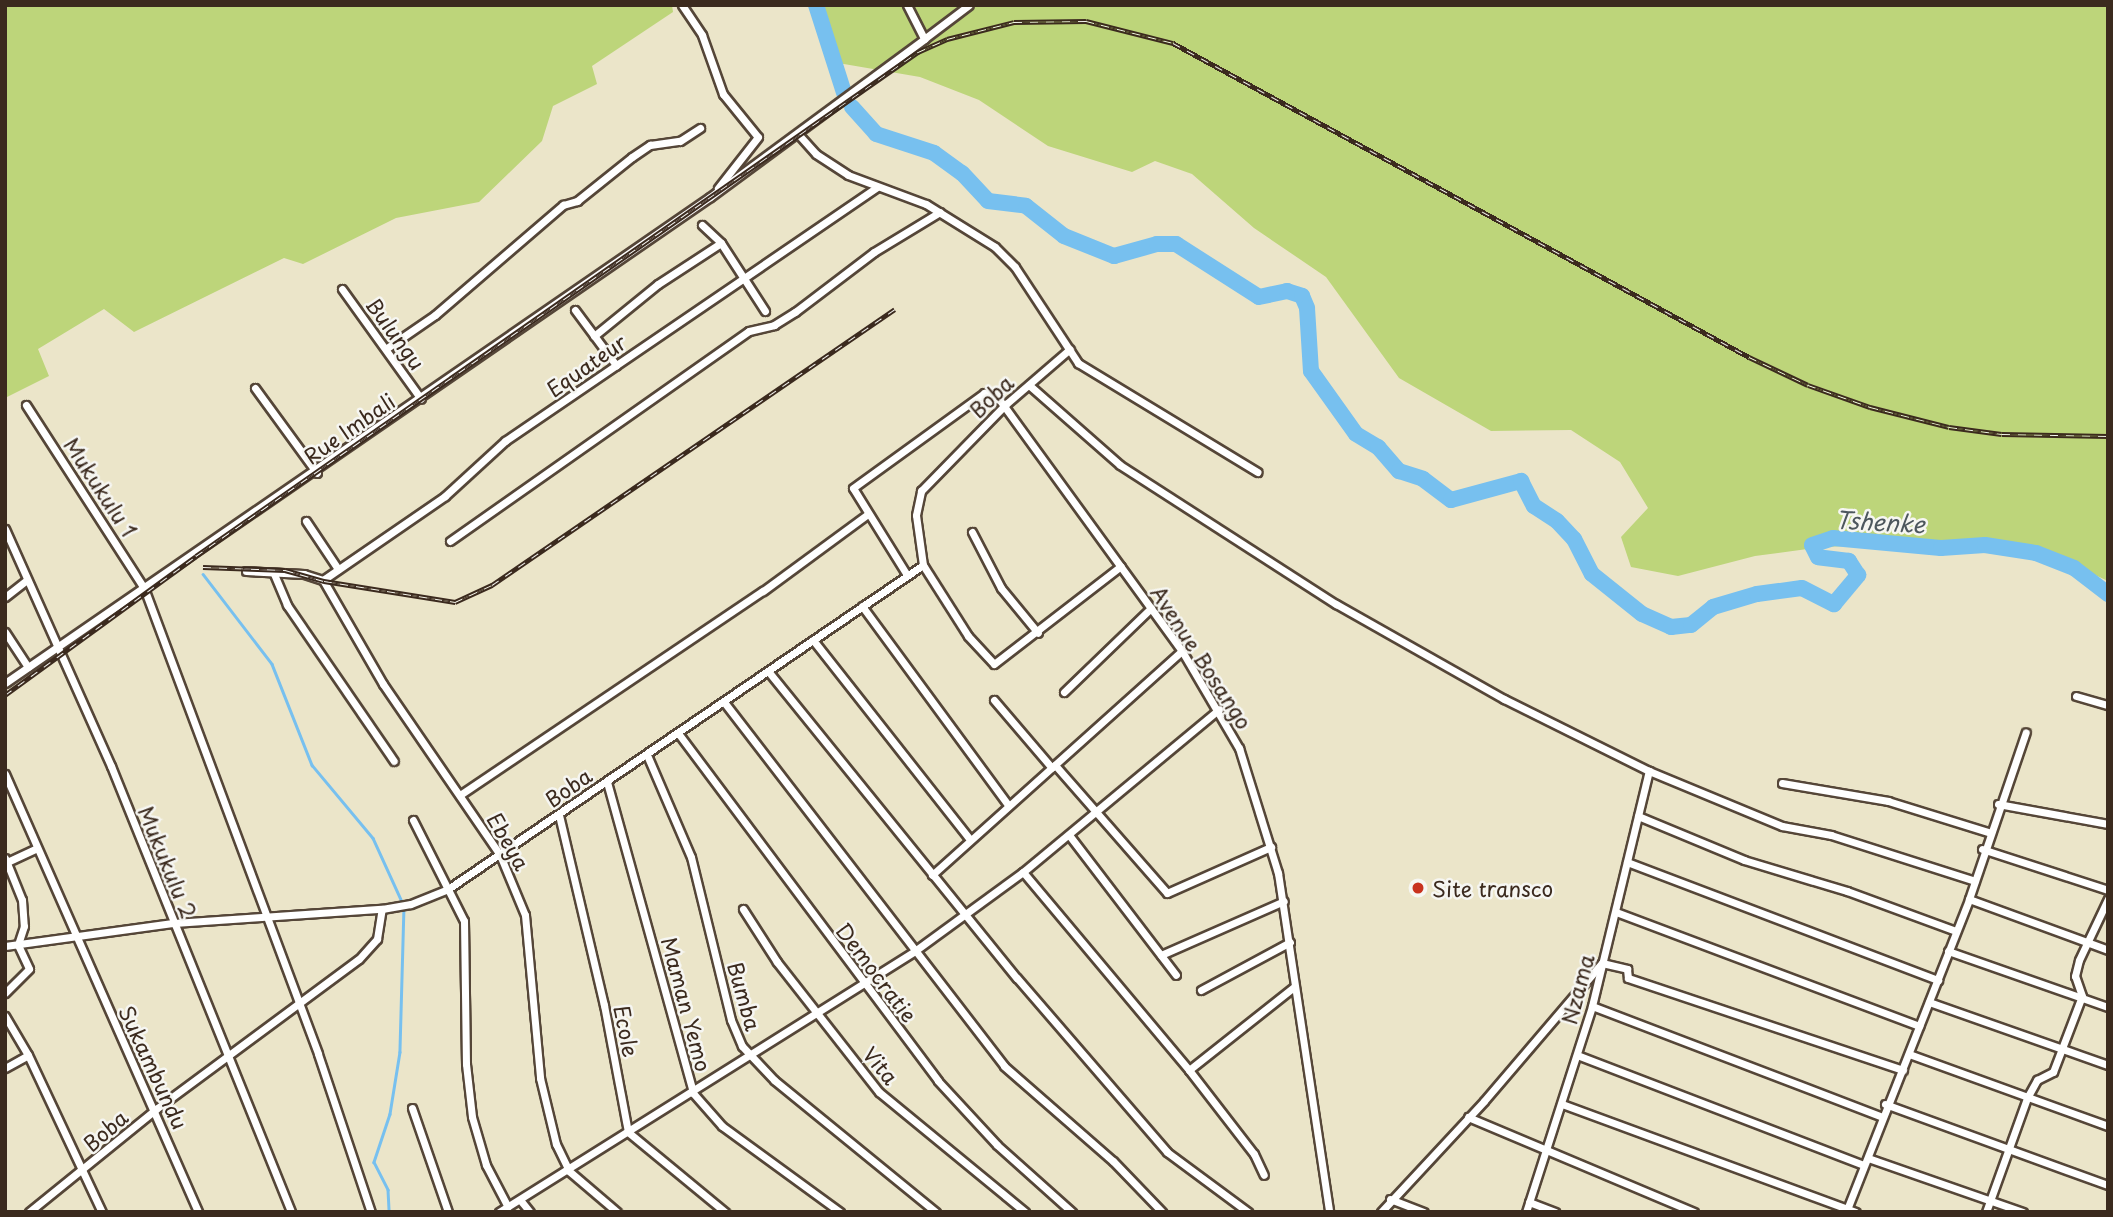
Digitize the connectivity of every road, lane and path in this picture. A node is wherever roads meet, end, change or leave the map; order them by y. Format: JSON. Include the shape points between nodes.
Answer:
{"nodes":[{"id":1,"x":682,"y":5,"type":"edge"},
{"id":2,"x":907,"y":5,"type":"edge"},
{"id":3,"x":969,"y":5,"type":"edge"},
{"id":4,"x":924,"y":39,"type":"junction"},
{"id":5,"x":699,"y":128,"type":"dead end"},
{"id":6,"x":799,"y":135,"type":"junction"},
{"id":7,"x":876,"y":188,"type":"junction"},
{"id":8,"x":710,"y":197,"type":"junction"},
{"id":9,"x":940,"y":212,"type":"junction"},
{"id":10,"x":702,"y":225,"type":"dead end"},
{"id":11,"x":721,"y":243,"type":"junction"},
{"id":12,"x":741,"y":280,"type":"junction"},
{"id":13,"x":342,"y":289,"type":"dead end"},
{"id":14,"x":575,"y":310,"type":"dead end"},
{"id":15,"x":765,"y":311,"type":"dead end"},
{"id":16,"x":594,"y":336,"type":"junction"},
{"id":17,"x":387,"y":348,"type":"junction"},
{"id":18,"x":1070,"y":349,"type":"junction"},
{"id":19,"x":616,"y":365,"type":"junction"},
{"id":20,"x":1029,"y":385,"type":"junction"},
{"id":21,"x":256,"y":388,"type":"dead end"},
{"id":22,"x":421,"y":400,"type":"junction"},
{"id":23,"x":1006,"y":404,"type":"junction"},
{"id":24,"x":26,"y":405,"type":"dead end"},
{"id":25,"x":317,"y":472,"type":"junction"},
{"id":26,"x":1257,"y":472,"type":"dead end"},
{"id":27,"x":867,"y":514,"type":"junction"},
{"id":28,"x":306,"y":521,"type":"dead end"},
{"id":29,"x":5,"y":529,"type":"edge"},
{"id":30,"x":972,"y":532,"type":"dead end"},
{"id":31,"x":450,"y":541,"type":"dead end"},
{"id":32,"x":923,"y":565,"type":"junction"},
{"id":33,"x":1121,"y":566,"type":"junction"},
{"id":34,"x":338,"y":569,"type":"junction"},
{"id":35,"x":246,"y":571,"type":"dead end"},
{"id":36,"x":274,"y":574,"type":"junction"},
{"id":37,"x":907,"y":575,"type":"junction"},
{"id":38,"x":27,"y":580,"type":"junction"},
{"id":39,"x":323,"y":580,"type":"junction"},
{"id":40,"x":144,"y":588,"type":"junction"},
{"id":41,"x":5,"y":597,"type":"edge"},
{"id":42,"x":862,"y":606,"type":"junction"},
{"id":43,"x":1151,"y":608,"type":"junction"},
{"id":44,"x":5,"y":632,"type":"edge"},
{"id":45,"x":1038,"y":633,"type":"junction"},
{"id":46,"x":813,"y":640,"type":"junction"},
{"id":47,"x":58,"y":645,"type":"junction"},
{"id":48,"x":1182,"y":651,"type":"junction"},
{"id":49,"x":28,"y":667,"type":"junction"},
{"id":50,"x":768,"y":671,"type":"junction"},
{"id":51,"x":5,"y":683,"type":"edge"},
{"id":52,"x":1064,"y":692,"type":"dead end"},
{"id":53,"x":2076,"y":696,"type":"dead end"},
{"id":54,"x":994,"y":700,"type":"dead end"},
{"id":55,"x":724,"y":702,"type":"junction"},
{"id":56,"x":2108,"y":705,"type":"edge"},
{"id":57,"x":1219,"y":709,"type":"junction"},
{"id":58,"x":2026,"y":732,"type":"dead end"},
{"id":59,"x":678,"y":733,"type":"junction"},
{"id":60,"x":647,"y":755,"type":"junction"},
{"id":61,"x":394,"y":761,"type":"dead end"},
{"id":62,"x":1054,"y":767,"type":"junction"},
{"id":63,"x":1648,"y":771,"type":"junction"},
{"id":64,"x":5,"y":774,"type":"edge"},
{"id":65,"x":607,"y":782,"type":"junction"},
{"id":66,"x":1782,"y":783,"type":"dead end"},
{"id":67,"x":460,"y":795,"type":"junction"},
{"id":68,"x":1008,"y":804,"type":"junction"},
{"id":69,"x":1998,"y":804,"type":"junction"},
{"id":70,"x":1097,"y":811,"type":"junction"},
{"id":71,"x":559,"y":815,"type":"junction"},
{"id":72,"x":1638,"y":816,"type":"junction"},
{"id":73,"x":413,"y":820,"type":"dead end"},
{"id":74,"x":2108,"y":824,"type":"edge"},
{"id":75,"x":1988,"y":832,"type":"junction"},
{"id":76,"x":1069,"y":835,"type":"junction"},
{"id":77,"x":969,"y":838,"type":"junction"},
{"id":78,"x":1271,"y":847,"type":"junction"},
{"id":79,"x":37,"y":848,"type":"junction"},
{"id":80,"x":1982,"y":849,"type":"junction"},
{"id":81,"x":500,"y":855,"type":"junction"},
{"id":82,"x":6,"y":861,"type":"edge"},
{"id":83,"x":1627,"y":862,"type":"junction"},
{"id":84,"x":1023,"y":872,"type":"junction"},
{"id":85,"x":932,"y":874,"type":"junction"},
{"id":86,"x":1975,"y":881,"type":"junction"},
{"id":87,"x":448,"y":889,"type":"junction"},
{"id":88,"x":2108,"y":890,"type":"edge"},
{"id":89,"x":1969,"y":899,"type":"junction"},
{"id":90,"x":2108,"y":899,"type":"edge"},
{"id":91,"x":1284,"y":901,"type":"junction"},
{"id":92,"x":743,"y":908,"type":"dead end"},
{"id":93,"x":382,"y":909,"type":"junction"},
{"id":94,"x":1616,"y":912,"type":"junction"},
{"id":95,"x":965,"y":915,"type":"junction"},
{"id":96,"x":265,"y":917,"type":"junction"},
{"id":97,"x":174,"y":923,"type":"junction"},
{"id":98,"x":1956,"y":931,"type":"junction"},
{"id":99,"x":75,"y":938,"type":"junction"},
{"id":100,"x":1290,"y":942,"type":"junction"},
{"id":101,"x":2090,"y":944,"type":"junction"},
{"id":102,"x":5,"y":946,"type":"edge"},
{"id":103,"x":18,"y":946,"type":"junction"},
{"id":104,"x":916,"y":950,"type":"junction"},
{"id":105,"x":2108,"y":950,"type":"edge"},
{"id":106,"x":1948,"y":951,"type":"junction"},
{"id":107,"x":1161,"y":955,"type":"junction"},
{"id":108,"x":1602,"y":963,"type":"junction"},
{"id":109,"x":1176,"y":975,"type":"dead end"},
{"id":110,"x":1938,"y":980,"type":"junction"},
{"id":111,"x":864,"y":984,"type":"junction"},
{"id":112,"x":1295,"y":986,"type":"junction"},
{"id":113,"x":1201,"y":990,"type":"dead end"},
{"id":114,"x":5,"y":993,"type":"edge"},
{"id":115,"x":2082,"y":996,"type":"junction"},
{"id":116,"x":298,"y":1002,"type":"junction"},
{"id":117,"x":1929,"y":1002,"type":"junction"},
{"id":118,"x":1592,"y":1006,"type":"junction"},
{"id":119,"x":2108,"y":1007,"type":"edge"},
{"id":120,"x":817,"y":1013,"type":"junction"},
{"id":121,"x":5,"y":1016,"type":"edge"},
{"id":122,"x":1919,"y":1026,"type":"junction"},
{"id":123,"x":2060,"y":1047,"type":"junction"},
{"id":124,"x":1909,"y":1054,"type":"junction"},
{"id":125,"x":28,"y":1055,"type":"junction"},
{"id":126,"x":228,"y":1055,"type":"junction"},
{"id":127,"x":749,"y":1055,"type":"junction"},
{"id":128,"x":1577,"y":1055,"type":"junction"},
{"id":129,"x":2108,"y":1065,"type":"edge"},
{"id":130,"x":5,"y":1068,"type":"edge"},
{"id":131,"x":1189,"y":1070,"type":"junction"},
{"id":132,"x":1903,"y":1070,"type":"junction"},
{"id":133,"x":693,"y":1093,"type":"junction"},
{"id":134,"x":2027,"y":1098,"type":"junction"},
{"id":135,"x":1562,"y":1104,"type":"junction"},
{"id":136,"x":1885,"y":1104,"type":"junction"},
{"id":137,"x":412,"y":1108,"type":"dead end"},
{"id":138,"x":156,"y":1109,"type":"junction"},
{"id":139,"x":1468,"y":1117,"type":"junction"},
{"id":140,"x":1883,"y":1117,"type":"junction"},
{"id":141,"x":2108,"y":1126,"type":"edge"},
{"id":142,"x":628,"y":1132,"type":"junction"},
{"id":143,"x":2007,"y":1150,"type":"junction"},
{"id":144,"x":1546,"y":1152,"type":"junction"},
{"id":145,"x":1866,"y":1161,"type":"junction"},
{"id":146,"x":569,"y":1171,"type":"junction"},
{"id":147,"x":83,"y":1172,"type":"junction"},
{"id":148,"x":1264,"y":1175,"type":"dead end"},
{"id":149,"x":2108,"y":1185,"type":"edge"},
{"id":150,"x":1391,"y":1199,"type":"junction"},
{"id":151,"x":1991,"y":1200,"type":"junction"},
{"id":152,"x":521,"y":1201,"type":"junction"},
{"id":153,"x":1529,"y":1202,"type":"junction"},
{"id":154,"x":508,"y":1207,"type":"junction"},
{"id":155,"x":1846,"y":1210,"type":"edge"},
{"id":156,"x":29,"y":1212,"type":"edge"},
{"id":157,"x":102,"y":1212,"type":"edge"},
{"id":158,"x":198,"y":1212,"type":"edge"},
{"id":159,"x":291,"y":1212,"type":"edge"},
{"id":160,"x":371,"y":1212,"type":"edge"},
{"id":161,"x":448,"y":1212,"type":"edge"},
{"id":162,"x":499,"y":1212,"type":"edge"},
{"id":163,"x":530,"y":1212,"type":"edge"},
{"id":164,"x":617,"y":1212,"type":"edge"},
{"id":165,"x":725,"y":1212,"type":"edge"},
{"id":166,"x":840,"y":1212,"type":"edge"},
{"id":167,"x":936,"y":1212,"type":"edge"},
{"id":168,"x":1025,"y":1212,"type":"edge"},
{"id":169,"x":1072,"y":1212,"type":"edge"},
{"id":170,"x":1162,"y":1212,"type":"edge"},
{"id":171,"x":1248,"y":1212,"type":"edge"},
{"id":172,"x":1329,"y":1212,"type":"edge"},
{"id":173,"x":1381,"y":1212,"type":"edge"},
{"id":174,"x":1424,"y":1212,"type":"edge"},
{"id":175,"x":1526,"y":1212,"type":"edge"},
{"id":176,"x":1555,"y":1212,"type":"edge"},
{"id":177,"x":1694,"y":1212,"type":"edge"},
{"id":178,"x":1856,"y":1212,"type":"edge"},
{"id":179,"x":1986,"y":1212,"type":"edge"},
{"id":180,"x":2023,"y":1212,"type":"edge"}],
"edges":[{"from":1,"to":8,"type":"street","via":[[702,35],[723,94],[758,137]]},
{"from":2,"to":4,"type":"street"},
{"from":3,"to":4,"type":"street","name":"Rue Imbali"},
{"from":4,"to":6,"type":"street","name":"Rue Imbali"},
{"from":5,"to":17,"type":"street","via":[[680,141],[650,145],[632,157],[577,201],[564,205],[435,315]]},
{"from":6,"to":7,"type":"street","via":[[831,165]]},
{"from":6,"to":8,"type":"street","name":"Rue Imbali"},
{"from":7,"to":9,"type":"street"},
{"from":7,"to":12,"type":"street","name":"Equateur"},
{"from":8,"to":22,"type":"street","name":"Rue Imbali"},
{"from":9,"to":18,"type":"street","via":[[995,247],[1015,267]]},
{"from":9,"to":31,"type":"street","via":[[874,252],[775,325],[749,331]]},
{"from":10,"to":11,"type":"street"},
{"from":11,"to":12,"type":"street"},
{"from":11,"to":16,"type":"street","via":[[651,289]]},
{"from":12,"to":15,"type":"street"},
{"from":12,"to":19,"type":"street","name":"Equateur"},
{"from":13,"to":17,"type":"street","name":"Bulungu"},
{"from":14,"to":16,"type":"street"},
{"from":16,"to":19,"type":"street"},
{"from":17,"to":22,"type":"street","name":"Bulungu"},
{"from":18,"to":20,"type":"street","name":"Boba"},
{"from":18,"to":26,"type":"street","via":[[1078,363]]},
{"from":19,"to":34,"type":"street","name":"Equateur","via":[[505,441],[445,496]]},
{"from":20,"to":23,"type":"street","name":"Boba"},
{"from":20,"to":63,"type":"street","via":[[1099,450],[1336,604],[1504,699]]},
{"from":21,"to":25,"type":"street"},
{"from":22,"to":25,"type":"street","name":"Rue Imbali"},
{"from":23,"to":27,"type":"street","via":[[996,395],[984,393],[857,481],[854,495]]},
{"from":23,"to":32,"type":"street","name":"Boba","via":[[921,491],[916,516]]},
{"from":23,"to":33,"type":"street","name":"Avenue Bosango"},
{"from":24,"to":40,"type":"street","name":"Mukukulu 1"},
{"from":25,"to":40,"type":"street","name":"Rue Imbali"},
{"from":27,"to":37,"type":"street"},
{"from":27,"to":67,"type":"street","via":[[763,591]]},
{"from":28,"to":34,"type":"street"},
{"from":29,"to":38,"type":"street","name":"Mukukulu 2"},
{"from":30,"to":45,"type":"street","via":[[1001,588]]},
{"from":32,"to":37,"type":"street","name":"Boba"},
{"from":32,"to":45,"type":"street","via":[[989,662],[1000,663]]},
{"from":33,"to":43,"type":"street","name":"Avenue Bosango"},
{"from":33,"to":45,"type":"street"},
{"from":34,"to":39,"type":"street","name":"Equateur"},
{"from":35,"to":36,"type":"street"},
{"from":36,"to":39,"type":"street","via":[[304,573]]},
{"from":36,"to":61,"type":"street","via":[[287,605]]},
{"from":37,"to":42,"type":"street","name":"Boba"},
{"from":38,"to":41,"type":"street"},
{"from":38,"to":47,"type":"street","name":"Mukukulu 2"},
{"from":39,"to":67,"type":"street","name":"Ebeya","via":[[383,684]]},
{"from":40,"to":47,"type":"street","name":"Rue Imbali"},
{"from":40,"to":96,"type":"street","name":"Mukukulu 1"},
{"from":42,"to":46,"type":"street","name":"Boba"},
{"from":42,"to":68,"type":"street"},
{"from":43,"to":48,"type":"street","name":"Avenue Bosango"},
{"from":43,"to":52,"type":"street"},
{"from":44,"to":49,"type":"street"},
{"from":46,"to":50,"type":"street","name":"Boba"},
{"from":46,"to":77,"type":"street"},
{"from":47,"to":49,"type":"street","name":"Rue Imbali"},
{"from":47,"to":97,"type":"street","name":"Mukukulu 2"},
{"from":48,"to":57,"type":"street","name":"Avenue Bosango"},
{"from":48,"to":62,"type":"street"},
{"from":49,"to":51,"type":"street","name":"Rue Imbali"},
{"from":50,"to":55,"type":"street","name":"Boba"},
{"from":50,"to":85,"type":"street"},
{"from":53,"to":56,"type":"street"},
{"from":54,"to":62,"type":"street"},
{"from":55,"to":59,"type":"street","name":"Boba"},
{"from":55,"to":104,"type":"street"},
{"from":57,"to":70,"type":"street"},
{"from":57,"to":78,"type":"street","name":"Avenue Bosango","via":[[1239,748]]},
{"from":58,"to":69,"type":"street"},
{"from":59,"to":60,"type":"street","name":"Boba"},
{"from":59,"to":111,"type":"street","name":"Democratie"},
{"from":60,"to":65,"type":"street","name":"Boba"},
{"from":60,"to":127,"type":"street","name":"Bumba","via":[[691,857],[731,1020]]},
{"from":62,"to":68,"type":"street"},
{"from":62,"to":70,"type":"street"},
{"from":63,"to":72,"type":"street","name":"Nzama"},
{"from":63,"to":86,"type":"street","via":[[1782,826],[1832,835]]},
{"from":64,"to":79,"type":"street","name":"Sukambundu"},
{"from":65,"to":71,"type":"street","name":"Boba"},
{"from":65,"to":133,"type":"street","name":"Maman Yemo"},
{"from":66,"to":75,"type":"street","via":[[1888,801]]},
{"from":67,"to":81,"type":"street","name":"Ebeya"},
{"from":68,"to":77,"type":"street"},
{"from":69,"to":74,"type":"street"},
{"from":69,"to":75,"type":"street"},
{"from":70,"to":76,"type":"street"},
{"from":70,"to":78,"type":"street","via":[[1167,893]]},
{"from":71,"to":81,"type":"street","name":"Boba"},
{"from":71,"to":142,"type":"street","name":"Ecole"},
{"from":72,"to":83,"type":"street","name":"Nzama"},
{"from":72,"to":98,"type":"street","via":[[1744,860]]},
{"from":73,"to":87,"type":"street"},
{"from":75,"to":80,"type":"street"},
{"from":76,"to":84,"type":"street"},
{"from":76,"to":107,"type":"street"},
{"from":77,"to":85,"type":"street"},
{"from":78,"to":91,"type":"street","name":"Avenue Bosango"},
{"from":79,"to":82,"type":"street"},
{"from":79,"to":99,"type":"street","name":"Sukambundu"},
{"from":80,"to":86,"type":"street"},
{"from":80,"to":88,"type":"street"},
{"from":81,"to":87,"type":"street","name":"Boba"},
{"from":81,"to":146,"type":"street","name":"Ebeya","via":[[525,915],[540,1078],[552,1132]]},
{"from":82,"to":103,"type":"street","via":[[22,900],[24,926]]},
{"from":83,"to":94,"type":"street","name":"Nzama"},
{"from":83,"to":110,"type":"street"},
{"from":84,"to":95,"type":"street"},
{"from":84,"to":131,"type":"street"},
{"from":85,"to":95,"type":"street"},
{"from":86,"to":89,"type":"street"},
{"from":87,"to":93,"type":"street","name":"Boba","via":[[411,904]]},
{"from":87,"to":154,"type":"street","via":[[464,920],[466,1064],[472,1117],[486,1165]]},
{"from":89,"to":98,"type":"street"},
{"from":89,"to":101,"type":"street"},
{"from":90,"to":101,"type":"street"},
{"from":91,"to":100,"type":"street","name":"Avenue Bosango"},
{"from":91,"to":107,"type":"street"},
{"from":92,"to":120,"type":"street","name":"Vita"},
{"from":93,"to":96,"type":"street"},
{"from":93,"to":116,"type":"street","name":"Boba","via":[[377,939],[369,948]]},
{"from":94,"to":108,"type":"street","name":"Nzama"},
{"from":94,"to":122,"type":"street"},
{"from":95,"to":104,"type":"street"},
{"from":95,"to":171,"type":"street","via":[[1167,1152]]},
{"from":96,"to":97,"type":"street"},
{"from":96,"to":116,"type":"street","name":"Mukukulu 1"},
{"from":97,"to":99,"type":"street"},
{"from":97,"to":126,"type":"street","name":"Mukukulu 2"},
{"from":98,"to":106,"type":"street"},
{"from":99,"to":103,"type":"street"},
{"from":99,"to":138,"type":"street","name":"Sukambundu"},
{"from":100,"to":112,"type":"street","name":"Avenue Bosango"},
{"from":100,"to":113,"type":"street"},
{"from":101,"to":105,"type":"street"},
{"from":101,"to":115,"type":"street","via":[[2075,976]]},
{"from":102,"to":103,"type":"street"},
{"from":103,"to":114,"type":"street","via":[[29,969]]},
{"from":104,"to":111,"type":"street"},
{"from":104,"to":170,"type":"street","via":[[1027,1091],[1113,1161]]},
{"from":106,"to":110,"type":"street"},
{"from":106,"to":115,"type":"street"},
{"from":107,"to":109,"type":"street"},
{"from":108,"to":118,"type":"street","name":"Nzama"},
{"from":108,"to":132,"type":"street","via":[[1627,969],[1628,978]]},
{"from":108,"to":139,"type":"street"},
{"from":110,"to":117,"type":"street"},
{"from":111,"to":120,"type":"street"},
{"from":111,"to":169,"type":"street","name":"Democratie","via":[[960,1108]]},
{"from":112,"to":131,"type":"street"},
{"from":112,"to":172,"type":"street","name":"Avenue Bosango"},
{"from":115,"to":119,"type":"street"},
{"from":115,"to":123,"type":"street"},
{"from":116,"to":126,"type":"street","name":"Boba"},
{"from":116,"to":160,"type":"street","name":"Mukukulu 1"},
{"from":117,"to":122,"type":"street"},
{"from":117,"to":123,"type":"street"},
{"from":118,"to":128,"type":"street","name":"Nzama"},
{"from":118,"to":140,"type":"street"},
{"from":120,"to":127,"type":"street"},
{"from":120,"to":168,"type":"street","name":"Vita","via":[[892,1104]]},
{"from":121,"to":125,"type":"street"},
{"from":122,"to":124,"type":"street"},
{"from":123,"to":129,"type":"street"},
{"from":123,"to":134,"type":"street","via":[[2053,1072],[2037,1080]]},
{"from":124,"to":132,"type":"street"},
{"from":124,"to":134,"type":"street"},
{"from":125,"to":130,"type":"street"},
{"from":125,"to":147,"type":"street"},
{"from":126,"to":138,"type":"street","name":"Boba"},
{"from":126,"to":159,"type":"street","name":"Mukukulu 2"},
{"from":127,"to":133,"type":"street"},
{"from":127,"to":167,"type":"street","name":"Bumba"},
{"from":128,"to":135,"type":"street","name":"Nzama"},
{"from":128,"to":145,"type":"street"},
{"from":131,"to":148,"type":"street","via":[[1254,1154]]},
{"from":132,"to":136,"type":"street"},
{"from":133,"to":142,"type":"street"},
{"from":133,"to":166,"type":"street","name":"Maman Yemo","via":[[722,1126]]},
{"from":134,"to":141,"type":"street"},
{"from":134,"to":143,"type":"street"},
{"from":135,"to":144,"type":"street","name":"Nzama"},
{"from":135,"to":155,"type":"street"},
{"from":136,"to":140,"type":"street"},
{"from":136,"to":143,"type":"street"},
{"from":137,"to":161,"type":"street"},
{"from":138,"to":147,"type":"street","name":"Boba"},
{"from":138,"to":158,"type":"street","name":"Sukambundu"},
{"from":139,"to":144,"type":"street"},
{"from":139,"to":150,"type":"street"},
{"from":140,"to":145,"type":"street"},
{"from":142,"to":146,"type":"street"},
{"from":142,"to":165,"type":"street"},
{"from":143,"to":149,"type":"street"},
{"from":143,"to":151,"type":"street"},
{"from":144,"to":153,"type":"street","name":"Nzama"},
{"from":144,"to":177,"type":"street"},
{"from":145,"to":151,"type":"street"},
{"from":145,"to":155,"type":"street"},
{"from":146,"to":152,"type":"street"},
{"from":146,"to":164,"type":"street","name":"Ebeya"},
{"from":147,"to":156,"type":"street","name":"Boba"},
{"from":147,"to":157,"type":"street"},
{"from":150,"to":173,"type":"street"},
{"from":150,"to":174,"type":"street"},
{"from":151,"to":179,"type":"street"},
{"from":151,"to":180,"type":"street"},
{"from":152,"to":154,"type":"street"},
{"from":152,"to":163,"type":"street"},
{"from":153,"to":175,"type":"street","name":"Nzama"},
{"from":153,"to":176,"type":"street"},
{"from":154,"to":162,"type":"street"},
{"from":155,"to":178,"type":"street"}]}
